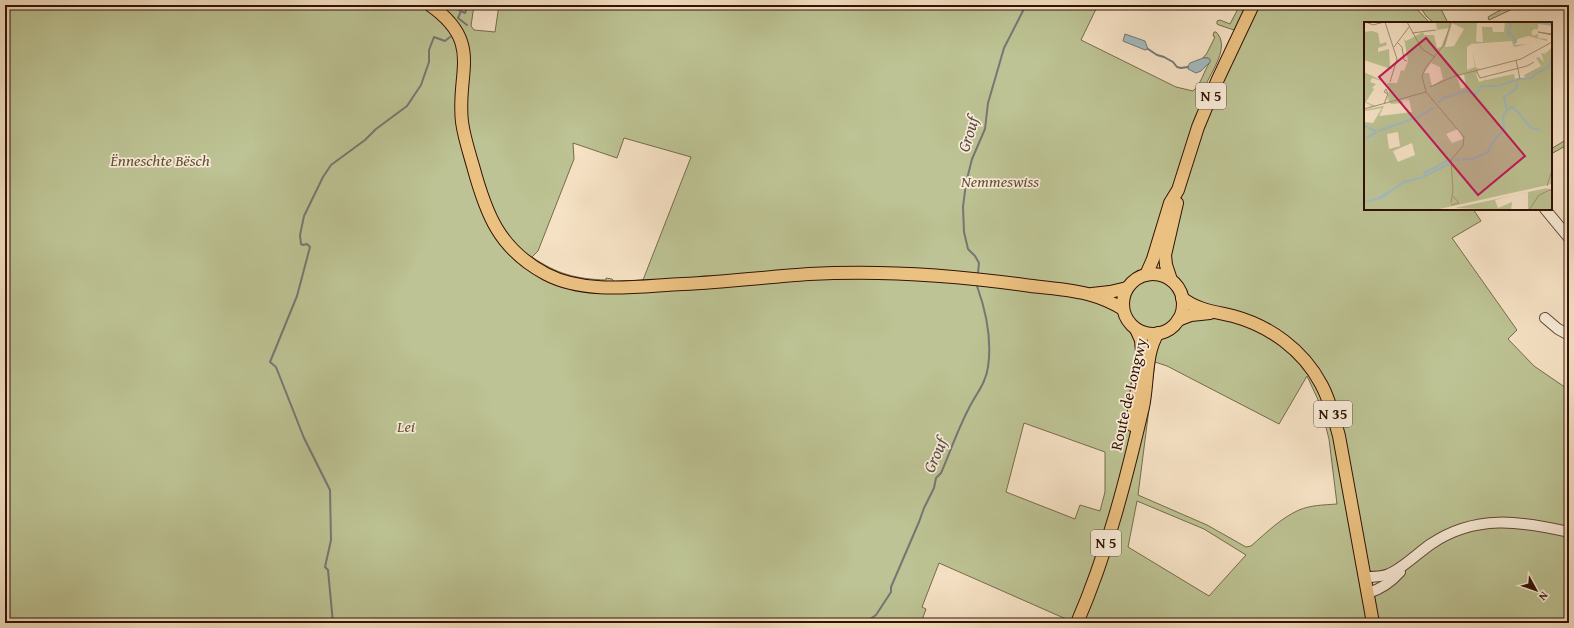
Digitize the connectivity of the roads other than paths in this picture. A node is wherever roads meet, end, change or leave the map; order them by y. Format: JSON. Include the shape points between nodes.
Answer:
{"nodes":[{"id":1,"x":430,"y":5,"type":"edge"},
{"id":2,"x":1253,"y":5,"type":"edge"},
{"id":3,"x":1178,"y":190,"type":"junction"},
{"id":4,"x":1546,"y":210,"type":"edge"},
{"id":5,"x":1569,"y":238,"type":"edge"},
{"id":6,"x":1146,"y":275,"type":"junction"},
{"id":7,"x":1171,"y":280,"type":"junction"},
{"id":8,"x":1127,"y":288,"type":"junction"},
{"id":9,"x":1089,"y":294,"type":"junction"},
{"id":10,"x":1182,"y":298,"type":"junction"},
{"id":11,"x":1123,"y":310,"type":"junction"},
{"id":12,"x":1214,"y":312,"type":"junction"},
{"id":13,"x":1545,"y":318,"type":"dead end"},
{"id":14,"x":1178,"y":320,"type":"junction"},
{"id":15,"x":1136,"y":329,"type":"junction"},
{"id":16,"x":1158,"y":333,"type":"junction"},
{"id":17,"x":1569,"y":335,"type":"edge"},
{"id":18,"x":1129,"y":462,"type":"junction"},
{"id":19,"x":1569,"y":532,"type":"edge"},
{"id":20,"x":1416,"y":554,"type":"junction"},
{"id":21,"x":1365,"y":577,"type":"junction"},
{"id":22,"x":1368,"y":593,"type":"junction"},
{"id":23,"x":1077,"y":623,"type":"edge"},
{"id":24,"x":1373,"y":623,"type":"edge"}],
"edges":[{"from":1,"to":9,"type":"main road","via":[[453,27],[463,46],[465,57],[462,122],[486,209],[499,234],[514,250],[548,275],[576,284],[609,287],[710,283],[810,274],[913,274],[991,280]]},
{"from":2,"to":3,"type":"main road","number":"N 5","via":[[1218,79],[1196,134]]},
{"from":3,"to":6,"type":"main road","number":"N 5","via":[[1170,203]]},
{"from":3,"to":7,"type":"main road","number":"N 5","via":[[1165,255]]},
{"from":4,"to":5,"type":"street"},
{"from":6,"to":7,"type":"main road","via":[[1159,274]]},
{"from":6,"to":8,"type":"main road","via":[[1139,277]]},
{"from":7,"to":10,"type":"main road","number":"N 5"},
{"from":8,"to":9,"type":"main road"},
{"from":8,"to":11,"type":"main road"},
{"from":9,"to":11,"type":"main road"},
{"from":10,"to":12,"type":"main road","number":"N 35","via":[[1195,306]]},
{"from":10,"to":14,"type":"main road","via":[[1183,305]]},
{"from":11,"to":15,"type":"main road","number":"N 5","via":[[1130,324]]},
{"from":12,"to":14,"type":"main road","number":"N 35","via":[[1191,315]]},
{"from":12,"to":21,"type":"main road","number":"N 35","via":[[1234,316],[1281,338],[1310,366],[1321,384],[1331,406],[1339,436]]},
{"from":13,"to":17,"type":"street"},
{"from":14,"to":16,"type":"main road","via":[[1166,331]]},
{"from":15,"to":16,"type":"main road"},
{"from":15,"to":18,"type":"main road","name":"Route de Longwy","number":"N 5","via":[[1142,352]]},
{"from":16,"to":18,"type":"main road","name":"Route de Longwy","number":"N 5","via":[[1152,346],[1143,406]]},
{"from":18,"to":23,"type":"main road","name":"Route de Longwy","number":"N 5","via":[[1105,545]]},
{"from":19,"to":20,"type":"street","via":[[1528,523],[1488,523],[1448,534]]},
{"from":20,"to":21,"type":"street","via":[[1390,574]]},
{"from":20,"to":22,"type":"street","via":[[1391,581],[1379,590]]},
{"from":21,"to":22,"type":"main road","number":"N 35"},
{"from":22,"to":24,"type":"main road","number":"N 35"}]}
